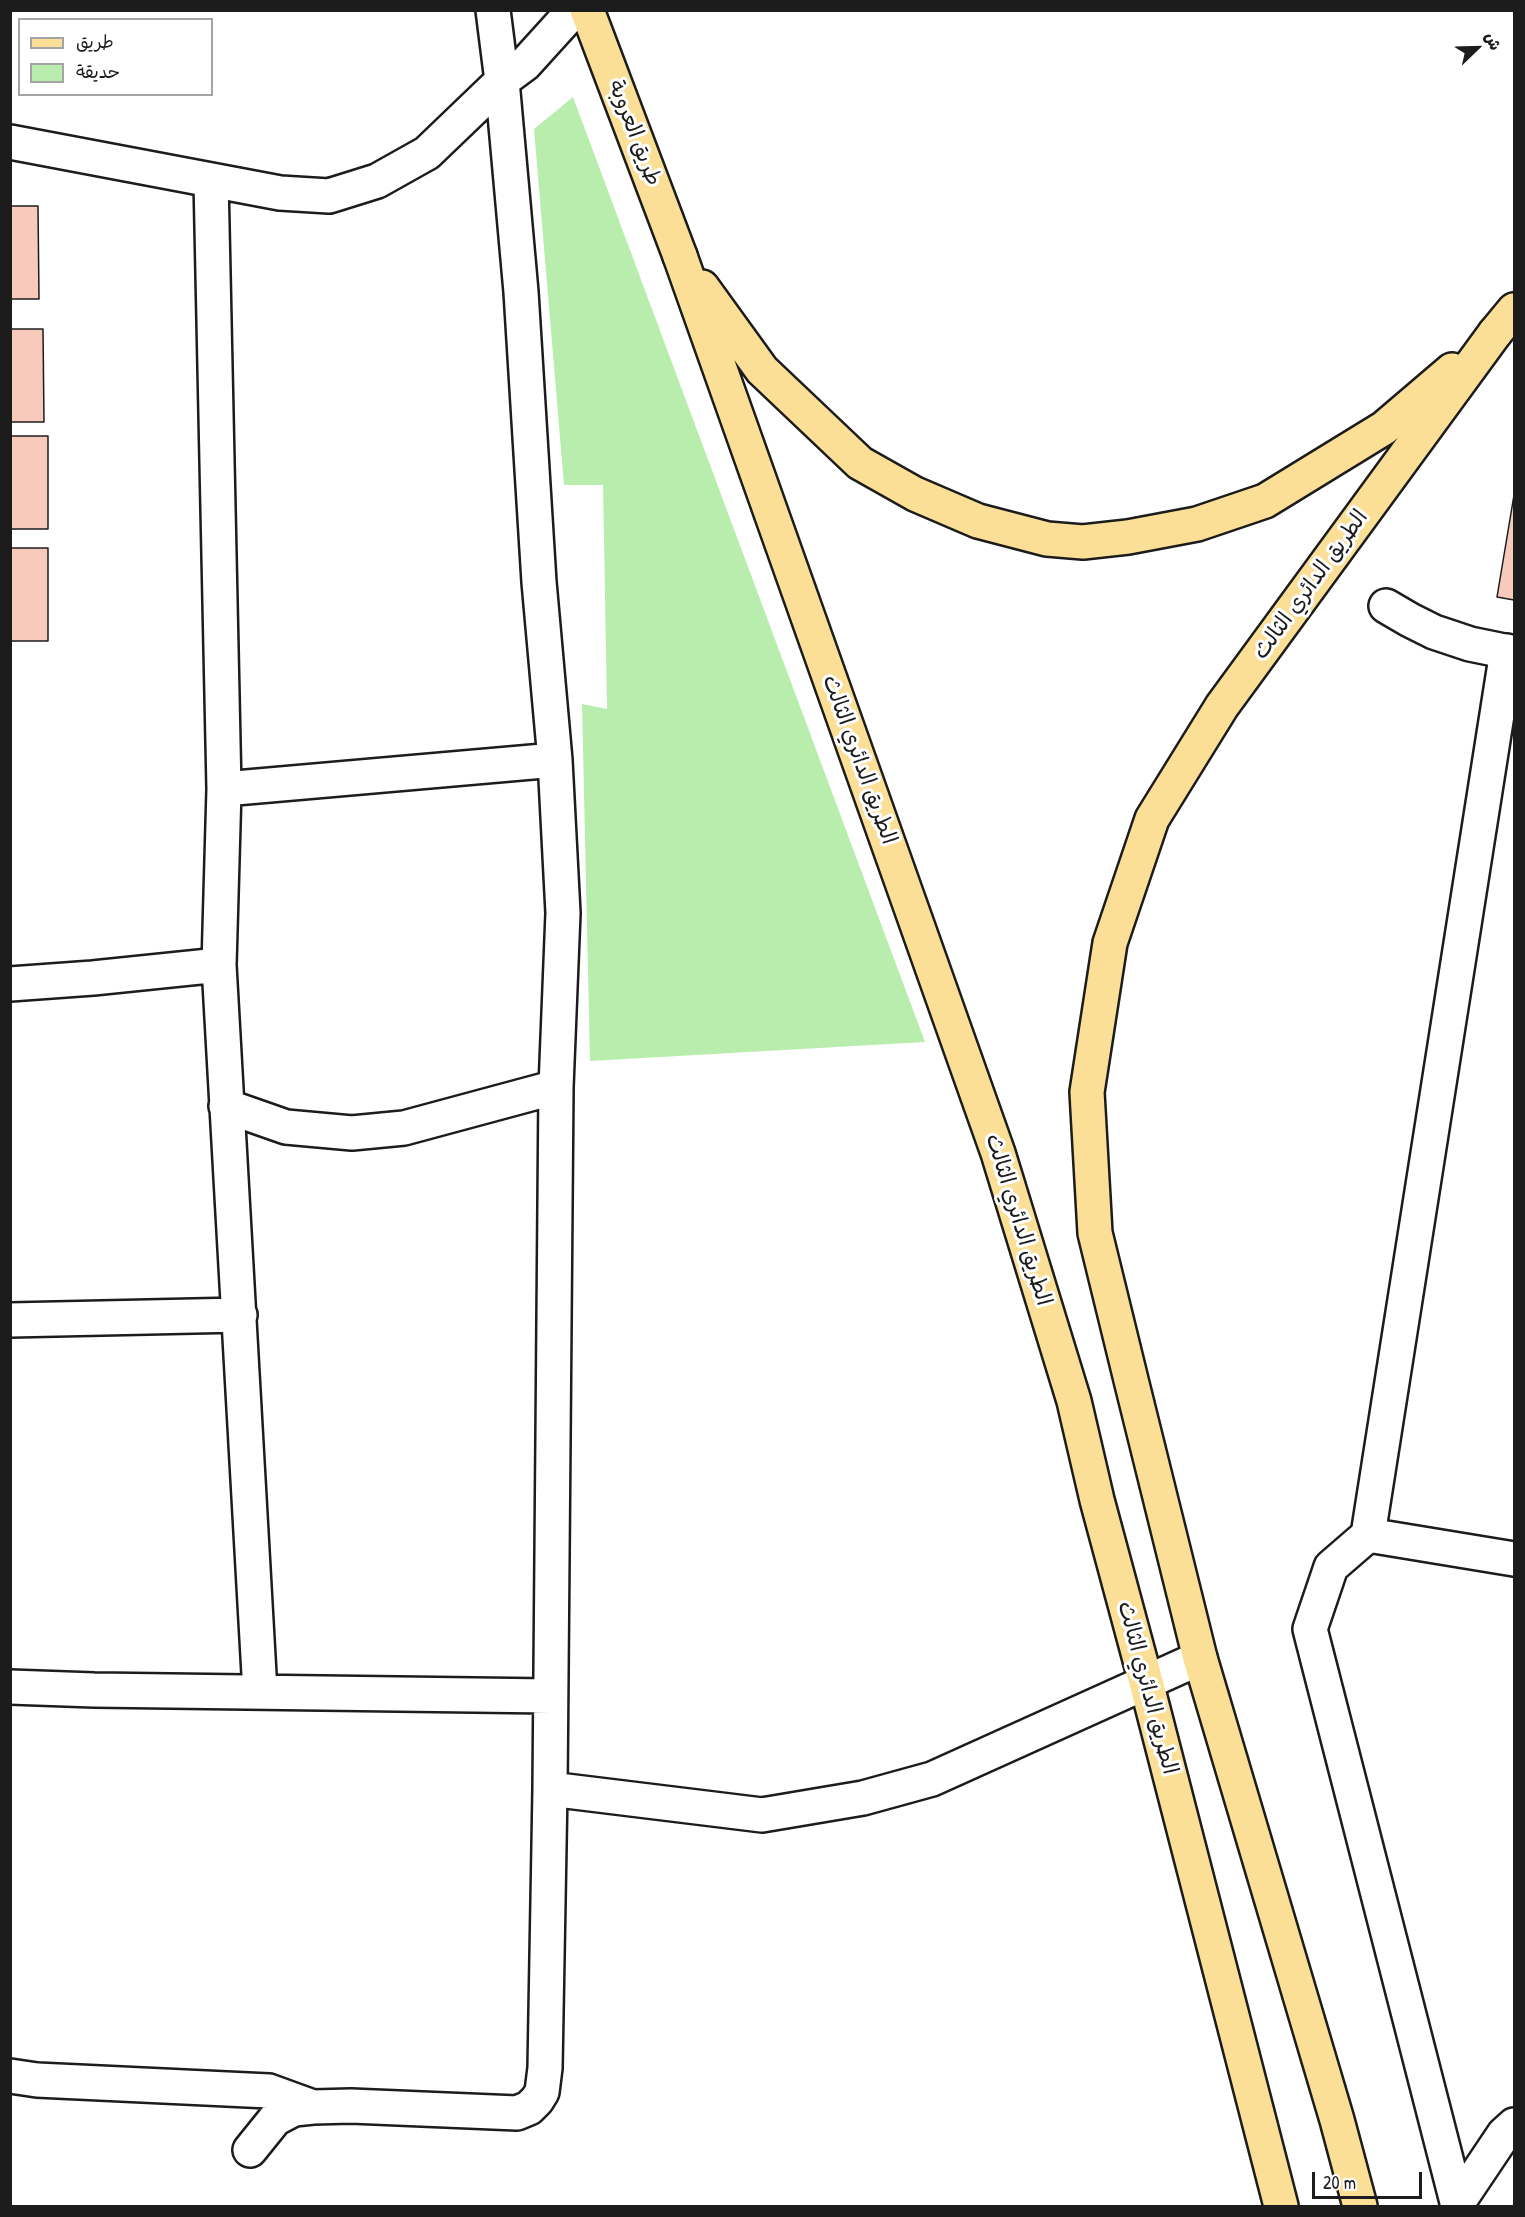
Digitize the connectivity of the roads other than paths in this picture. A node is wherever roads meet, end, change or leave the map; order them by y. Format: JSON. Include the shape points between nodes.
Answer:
{"nodes":[{"id":1,"x":493,"y":10,"type":"edge"},
{"id":2,"x":574,"y":10,"type":"edge"},
{"id":3,"x":587,"y":10,"type":"edge"},
{"id":4,"x":502,"y":81,"type":"junction"},
{"id":5,"x":10,"y":142,"type":"edge"},
{"id":6,"x":211,"y":180,"type":"junction"},
{"id":7,"x":680,"y":256,"type":"junction"},
{"id":8,"x":1505,"y":322,"type":"edge"},
{"id":9,"x":1386,"y":606,"type":"dead end"},
{"id":10,"x":1511,"y":652,"type":"edge"},
{"id":11,"x":555,"y":760,"type":"junction"},
{"id":12,"x":224,"y":789,"type":"junction"},
{"id":13,"x":219,"y":965,"type":"junction"},
{"id":14,"x":10,"y":984,"type":"edge"},
{"id":15,"x":556,"y":1087,"type":"junction"},
{"id":16,"x":226,"y":1106,"type":"junction"},
{"id":17,"x":240,"y":1315,"type":"junction"},
{"id":18,"x":10,"y":1320,"type":"edge"},
{"id":19,"x":1368,"y":1535,"type":"junction"},
{"id":20,"x":1515,"y":1559,"type":"edge"},
{"id":21,"x":1200,"y":1658,"type":"junction"},
{"id":22,"x":1146,"y":1682,"type":"junction"},
{"id":23,"x":10,"y":1686,"type":"edge"},
{"id":24,"x":260,"y":1692,"type":"junction"},
{"id":25,"x":550,"y":1696,"type":"junction"},
{"id":26,"x":550,"y":1789,"type":"junction"},
{"id":27,"x":10,"y":2076,"type":"edge"},
{"id":28,"x":313,"y":2107,"type":"junction"},
{"id":29,"x":1515,"y":2125,"type":"edge"},
{"id":30,"x":250,"y":2150,"type":"dead end"},
{"id":31,"x":1457,"y":2205,"type":"edge"},
{"id":32,"x":1281,"y":2206,"type":"edge"},
{"id":33,"x":1360,"y":2206,"type":"edge"}],
"edges":[{"from":1,"to":4,"type":"street"},
{"from":2,"to":4,"type":"street","via":[[525,64]]},
{"from":3,"to":7,"type":"main road","name":"طريق العروبة"},
{"from":4,"to":6,"type":"street","via":[[427,153],[378,181],[329,196],[280,193]]},
{"from":4,"to":11,"type":"street"},
{"from":5,"to":6,"type":"street"},
{"from":6,"to":12,"type":"street"},
{"from":7,"to":8,"type":"main road","via":[[762,370],[860,463],[915,494],[978,521],[1047,539],[1083,542],[1197,524],[1265,501],[1384,428]]},
{"from":7,"to":22,"type":"main road","name":"الطريق الدائري الثالث","via":[[998,1153],[1074,1401]]},
{"from":8,"to":21,"type":"main road","name":"الطريق الدائري الثالث","via":[[1222,706],[1152,819],[1110,943],[1087,1092],[1095,1233]]},
{"from":9,"to":10,"type":"street","via":[[1434,632]]},
{"from":10,"to":19,"type":"street"},
{"from":11,"to":12,"type":"street"},
{"from":11,"to":15,"type":"street","via":[[562,913]]},
{"from":12,"to":13,"type":"street"},
{"from":13,"to":14,"type":"street"},
{"from":13,"to":16,"type":"street"},
{"from":15,"to":16,"type":"street","via":[[405,1128],[352,1133],[286,1127]]},
{"from":15,"to":25,"type":"street"},
{"from":16,"to":17,"type":"street"},
{"from":17,"to":18,"type":"street"},
{"from":17,"to":24,"type":"street"},
{"from":19,"to":20,"type":"street"},
{"from":19,"to":31,"type":"street","via":[[1331,1567],[1310,1629]]},
{"from":21,"to":22,"type":"street"},
{"from":21,"to":33,"type":"main road","name":"الطريق الدائري الثالث"},
{"from":22,"to":26,"type":"street","via":[[932,1779],[863,1798],[762,1815]]},
{"from":22,"to":32,"type":"main road","name":"الطريق الدائري الثالث"},
{"from":23,"to":24,"type":"street"},
{"from":24,"to":25,"type":"street"},
{"from":25,"to":26,"type":"street"},
{"from":26,"to":28,"type":"street","via":[[545,2068],[537,2100],[517,2113]]},
{"from":27,"to":28,"type":"street","via":[[269,2091]]},
{"from":28,"to":30,"type":"street","via":[[294,2109],[275,2119]]},
{"from":29,"to":31,"type":"street","via":[[1504,2134]]}]}
